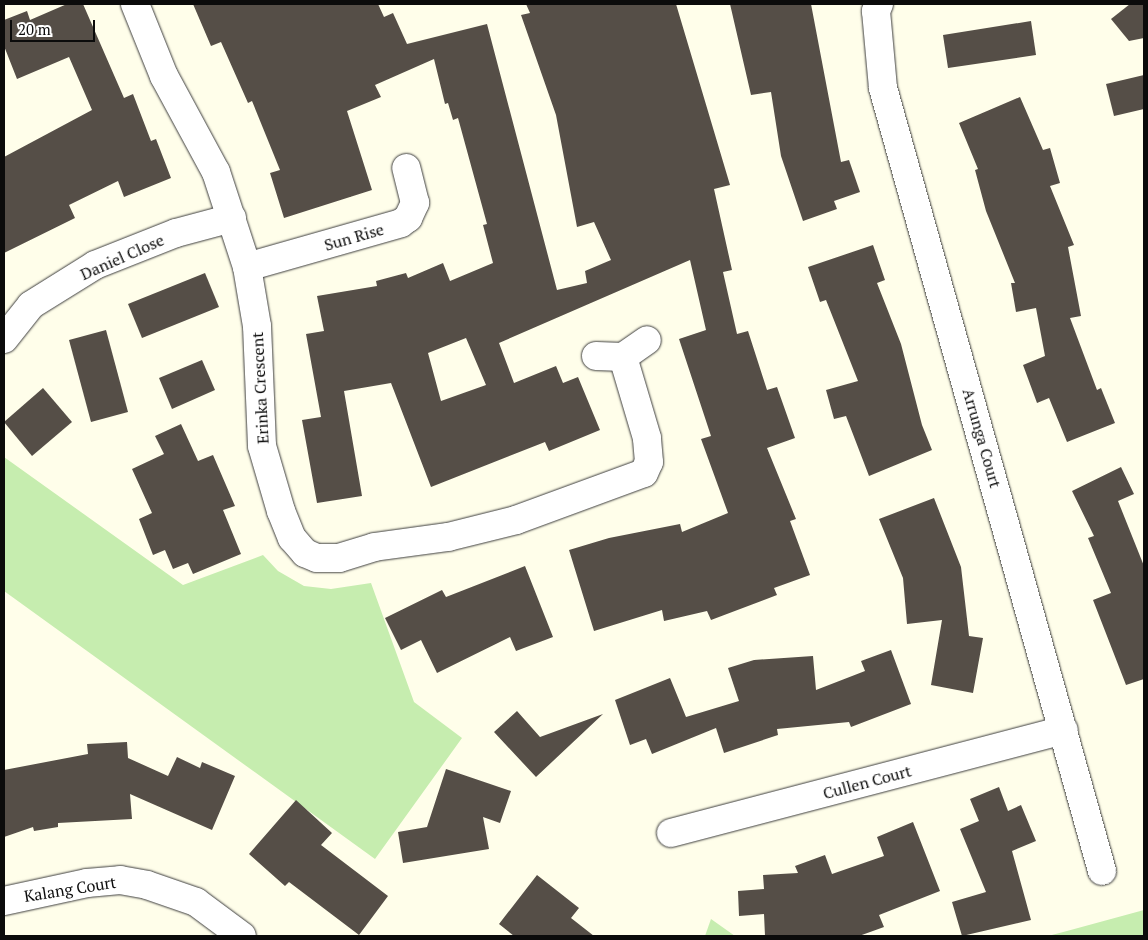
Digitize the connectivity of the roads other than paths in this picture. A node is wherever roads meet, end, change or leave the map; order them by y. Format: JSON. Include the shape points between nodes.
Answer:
{"nodes":[{"id":1,"x":135,"y":4,"type":"edge"},
{"id":2,"x":879,"y":4,"type":"edge"},
{"id":3,"x":406,"y":168,"type":"dead end"},
{"id":4,"x":232,"y":218,"type":"junction"},
{"id":5,"x":247,"y":267,"type":"junction"},
{"id":6,"x":4,"y":339,"type":"edge"},
{"id":7,"x":647,"y":340,"type":"dead end"},
{"id":8,"x":596,"y":356,"type":"dead end"},
{"id":9,"x":623,"y":357,"type":"junction"},
{"id":10,"x":1064,"y":730,"type":"junction"},
{"id":11,"x":671,"y":834,"type":"dead end"},
{"id":12,"x":1102,"y":871,"type":"dead end"},
{"id":13,"x":4,"y":901,"type":"edge"},
{"id":14,"x":242,"y":936,"type":"edge"}],
"edges":[{"from":1,"to":4,"type":"street","name":"Erinka Crescent","via":[[164,76],[216,172]]},
{"from":2,"to":10,"type":"street","name":"Arrunga Court","via":[[876,11],[883,88]]},
{"from":3,"to":5,"type":"street","name":"Sun Rise","via":[[415,203],[408,218],[401,223]]},
{"from":4,"to":5,"type":"street","name":"Erinka Crescent"},
{"from":4,"to":6,"type":"street","name":"Daniel Close","via":[[176,233],[95,265],[31,305]]},
{"from":5,"to":9,"type":"street","name":"Erinka Crescent","via":[[257,326],[262,446],[292,538],[305,553],[318,558],[339,558],[374,547],[448,537],[516,520],[644,472],[649,462],[647,438]]},
{"from":7,"to":9,"type":"street"},
{"from":8,"to":9,"type":"street"},
{"from":10,"to":11,"type":"street","name":"Cullen Court"},
{"from":10,"to":12,"type":"street","name":"Arrunga Court"},
{"from":13,"to":14,"type":"street","name":"Kalang Court","via":[[79,884],[120,880],[147,885],[196,902]]}]}
